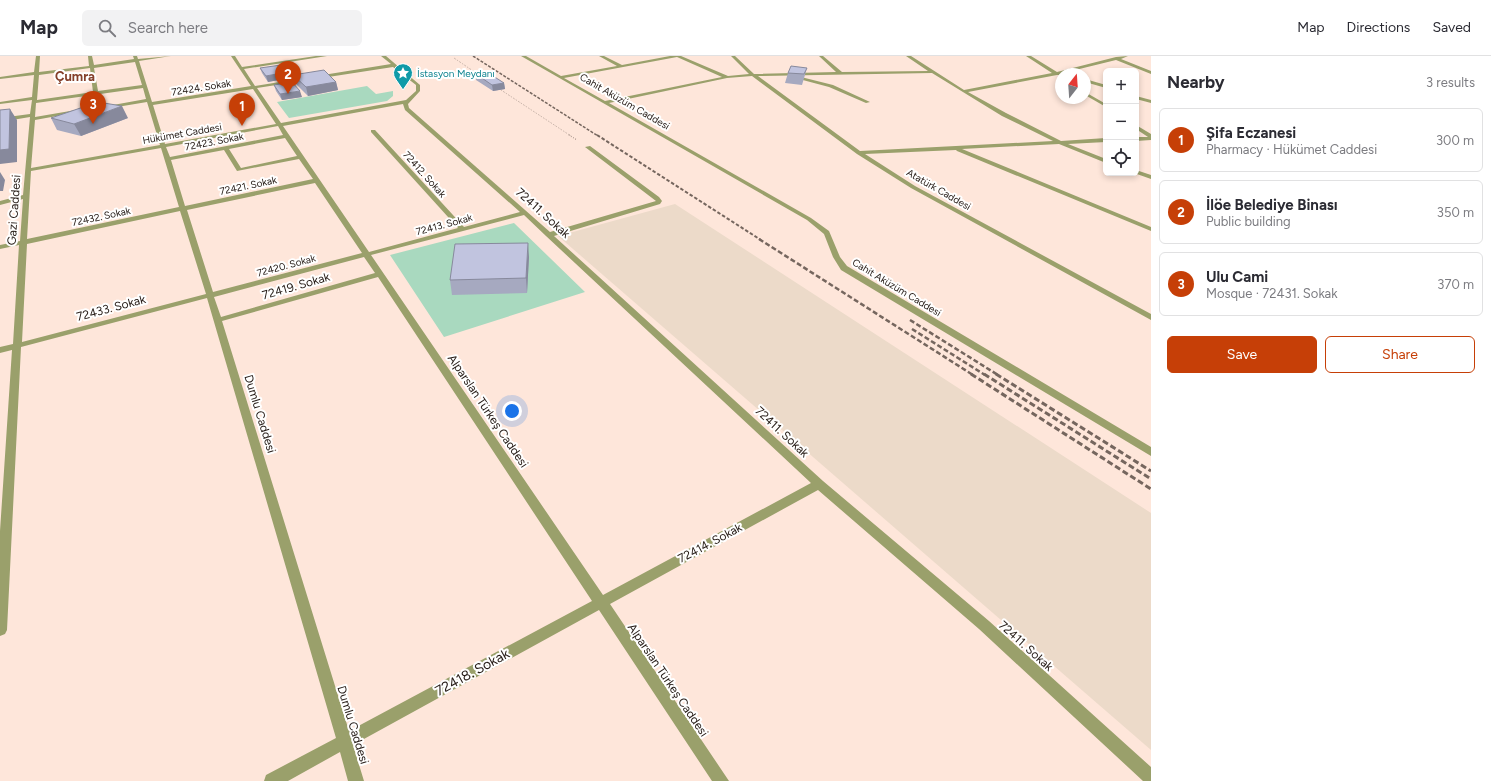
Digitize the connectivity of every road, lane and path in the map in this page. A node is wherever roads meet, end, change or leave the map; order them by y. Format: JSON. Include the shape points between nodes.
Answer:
{"nodes":[{"id":1,"x":38,"y":56,"type":"edge"},
{"id":2,"x":90,"y":56,"type":"edge"},
{"id":3,"x":169,"y":56,"type":"edge"},
{"id":4,"x":233,"y":56,"type":"edge"},
{"id":5,"x":325,"y":56,"type":"edge"},
{"id":6,"x":383,"y":56,"type":"edge"},
{"id":7,"x":523,"y":56,"type":"edge"},
{"id":8,"x":601,"y":56,"type":"edge"},
{"id":9,"x":677,"y":56,"type":"edge"},
{"id":10,"x":732,"y":56,"type":"edge"},
{"id":11,"x":821,"y":56,"type":"edge"},
{"id":12,"x":908,"y":56,"type":"edge"},
{"id":13,"x":1028,"y":56,"type":"edge"},
{"id":14,"x":1110,"y":56,"type":"edge"},
{"id":15,"x":1126,"y":56,"type":"edge"},
{"id":16,"x":136,"y":58,"type":"edge"},
{"id":17,"x":454,"y":58,"type":"dead end"},
{"id":18,"x":1117,"y":58,"type":"junction"},
{"id":19,"x":395,"y":65,"type":"junction"},
{"id":20,"x":621,"y":66,"type":"junction"},
{"id":21,"x":92,"y":67,"type":"junction"},
{"id":22,"x":242,"y":68,"type":"junction"},
{"id":23,"x":1083,"y":68,"type":"edge"},
{"id":24,"x":934,"y":72,"type":"junction"},
{"id":25,"x":1055,"y":72,"type":"edge"},
{"id":26,"x":1151,"y":72,"type":"edge"},
{"id":27,"x":37,"y":74,"type":"junction"},
{"id":28,"x":841,"y":74,"type":"junction"},
{"id":29,"x":480,"y":75,"type":"edge"},
{"id":30,"x":753,"y":75,"type":"junction"},
{"id":31,"x":795,"y":75,"type":"junction"},
{"id":32,"x":1055,"y":76,"type":"edge"},
{"id":33,"x":561,"y":77,"type":"junction"},
{"id":34,"x":0,"y":78,"type":"edge"},
{"id":35,"x":727,"y":78,"type":"junction"},
{"id":36,"x":1091,"y":82,"type":"edge"},
{"id":37,"x":493,"y":84,"type":"edge"},
{"id":38,"x":144,"y":86,"type":"junction"},
{"id":39,"x":1103,"y":86,"type":"edge"},
{"id":40,"x":254,"y":87,"type":"junction"},
{"id":41,"x":965,"y":91,"type":"junction"},
{"id":42,"x":96,"y":93,"type":"junction"},
{"id":43,"x":1091,"y":97,"type":"edge"},
{"id":44,"x":1139,"y":98,"type":"edge"},
{"id":45,"x":34,"y":100,"type":"junction"},
{"id":46,"x":409,"y":101,"type":"junction"},
{"id":47,"x":150,"y":102,"type":"junction"},
{"id":48,"x":606,"y":102,"type":"junction"},
{"id":49,"x":868,"y":102,"type":"dead end"},
{"id":50,"x":1151,"y":102,"type":"edge"},
{"id":51,"x":0,"y":103,"type":"edge"},
{"id":52,"x":1103,"y":104,"type":"edge"},
{"id":53,"x":102,"y":108,"type":"edge"},
{"id":54,"x":79,"y":111,"type":"edge"},
{"id":55,"x":32,"y":117,"type":"junction"},
{"id":56,"x":0,"y":120,"type":"edge"},
{"id":57,"x":280,"y":124,"type":"junction"},
{"id":58,"x":1139,"y":128,"type":"edge"},
{"id":59,"x":373,"y":131,"type":"dead end"},
{"id":60,"x":288,"y":136,"type":"junction"},
{"id":61,"x":1151,"y":137,"type":"edge"},
{"id":62,"x":1139,"y":139,"type":"edge"},
{"id":63,"x":1103,"y":140,"type":"edge"},
{"id":64,"x":1059,"y":143,"type":"junction"},
{"id":65,"x":162,"y":146,"type":"junction"},
{"id":66,"x":588,"y":147,"type":"joint"},
{"id":67,"x":226,"y":148,"type":"junction"},
{"id":68,"x":955,"y":148,"type":"junction"},
{"id":69,"x":859,"y":153,"type":"junction"},
{"id":70,"x":302,"y":157,"type":"junction"},
{"id":71,"x":167,"y":159,"type":"junction"},
{"id":72,"x":1103,"y":160,"type":"edge"},
{"id":73,"x":29,"y":170,"type":"junction"},
{"id":74,"x":1139,"y":173,"type":"edge"},
{"id":75,"x":1151,"y":178,"type":"edge"},
{"id":76,"x":318,"y":180,"type":"junction"},
{"id":77,"x":26,"y":196,"type":"junction"},
{"id":78,"x":0,"y":203,"type":"edge"},
{"id":79,"x":182,"y":209,"type":"junction"},
{"id":80,"x":525,"y":213,"type":"junction"},
{"id":81,"x":1151,"y":229,"type":"edge"},
{"id":82,"x":462,"y":230,"type":"junction"},
{"id":83,"x":548,"y":235,"type":"junction"},
{"id":84,"x":23,"y":242,"type":"junction"},
{"id":85,"x":0,"y":247,"type":"edge"},
{"id":86,"x":368,"y":254,"type":"junction"},
{"id":87,"x":381,"y":274,"type":"junction"},
{"id":88,"x":210,"y":295,"type":"junction"},
{"id":89,"x":1151,"y":317,"type":"edge"},
{"id":90,"x":218,"y":320,"type":"junction"},
{"id":91,"x":18,"y":345,"type":"junction"},
{"id":92,"x":0,"y":350,"type":"edge"},
{"id":93,"x":1151,"y":452,"type":"edge"},
{"id":94,"x":819,"y":484,"type":"junction"},
{"id":95,"x":600,"y":603,"type":"junction"},
{"id":96,"x":0,"y":630,"type":"edge"},
{"id":97,"x":344,"y":742,"type":"junction"},
{"id":98,"x":1151,"y":778,"type":"edge"},
{"id":99,"x":272,"y":781,"type":"edge"},
{"id":100,"x":356,"y":781,"type":"edge"},
{"id":101,"x":721,"y":781,"type":"edge"}],
"edges":[{"from":1,"to":27,"type":"street","name":"Gazi Caddesi"},
{"from":2,"to":21,"type":"street"},
{"from":3,"to":16,"type":"street"},
{"from":4,"to":22,"type":"street","name":"Alparslan Türkeş Caddesi"},
{"from":5,"to":22,"type":"street"},
{"from":6,"to":19,"type":"street"},
{"from":7,"to":33,"type":"street","name":"Cahit Aküzüm Caddesi"},
{"from":8,"to":20,"type":"street"},
{"from":9,"to":20,"type":"street"},
{"from":9,"to":35,"type":"street"},
{"from":10,"to":30,"type":"street","name":"Atatürk Caddesi"},
{"from":11,"to":28,"type":"street"},
{"from":12,"to":24,"type":"street"},
{"from":13,"to":25,"type":"street"},
{"from":14,"to":18,"type":"street"},
{"from":15,"to":18,"type":"street"},
{"from":16,"to":21,"type":"street"},
{"from":16,"to":38,"type":"street","name":"Dumlu Caddesi"},
{"from":17,"to":29,"type":"path"},
{"from":18,"to":23,"type":"street"},
{"from":18,"to":26,"type":"street"},
{"from":19,"to":40,"type":"street","name":"72424. Sokak"},
{"from":19,"to":46,"type":"street","via":[[418,84],[418,91]]},
{"from":20,"to":33,"type":"street"},
{"from":21,"to":27,"type":"street"},
{"from":21,"to":42,"type":"street"},
{"from":22,"to":40,"type":"street","name":"Alparslan Türkeş Caddesi"},
{"from":24,"to":28,"type":"street"},
{"from":24,"to":41,"type":"street"},
{"from":27,"to":34,"type":"street"},
{"from":27,"to":45,"type":"street","name":"Gazi Caddesi"},
{"from":28,"to":31,"type":"street"},
{"from":30,"to":31,"type":"street"},
{"from":30,"to":35,"type":"street"},
{"from":30,"to":69,"type":"street","name":"Atatürk Caddesi"},
{"from":31,"to":49,"type":"street","via":[[831,86]]},
{"from":32,"to":41,"type":"street"},
{"from":33,"to":48,"type":"street","name":"Cahit Aküzüm Caddesi"},
{"from":35,"to":48,"type":"street"},
{"from":36,"to":39,"type":"street"},
{"from":37,"to":66,"type":"path"},
{"from":38,"to":42,"type":"street"},
{"from":38,"to":47,"type":"street","name":"Dumlu Caddesi"},
{"from":40,"to":47,"type":"street","name":"72424. Sokak"},
{"from":40,"to":57,"type":"street","name":"Alparslan Türkeş Caddesi"},
{"from":41,"to":64,"type":"street"},
{"from":42,"to":45,"type":"street"},
{"from":43,"to":52,"type":"street"},
{"from":44,"to":50,"type":"street"},
{"from":45,"to":51,"type":"street"},
{"from":45,"to":55,"type":"street","name":"Gazi Caddesi"},
{"from":46,"to":57,"type":"street","name":"Hükümet Caddesi"},
{"from":46,"to":80,"type":"street","name":"72411. Sokak","via":[[405,104],[407,109]]},
{"from":47,"to":53,"type":"street","name":"72424. Sokak"},
{"from":47,"to":65,"type":"street","name":"Dumlu Caddesi"},
{"from":48,"to":93,"type":"street","name":"Cahit Aküzüm Caddesi","via":[[809,219],[825,231],[830,238],[835,257],[844,268]]},
{"from":54,"to":55,"type":"street"},
{"from":55,"to":56,"type":"street"},
{"from":55,"to":73,"type":"street","name":"Gazi Caddesi"},
{"from":57,"to":60,"type":"street","name":"Alparslan Türkeş Caddesi"},
{"from":57,"to":65,"type":"street","name":"Hükümet Caddesi"},
{"from":58,"to":61,"type":"street"},
{"from":59,"to":82,"type":"street","name":"72412. Sokak"},
{"from":60,"to":67,"type":"street","name":"72423. Sokak"},
{"from":60,"to":70,"type":"street","name":"Alparslan Türkeş Caddesi"},
{"from":61,"to":62,"type":"street"},
{"from":63,"to":64,"type":"street"},
{"from":64,"to":68,"type":"street"},
{"from":64,"to":72,"type":"street"},
{"from":65,"to":71,"type":"street","name":"Dumlu Caddesi"},
{"from":65,"to":73,"type":"street","name":"Hükümet Caddesi"},
{"from":66,"to":83,"type":"street","via":[[659,201]]},
{"from":67,"to":70,"type":"street","via":[[238,170]]},
{"from":67,"to":71,"type":"street","name":"72423. Sokak"},
{"from":68,"to":69,"type":"street"},
{"from":68,"to":81,"type":"street"},
{"from":69,"to":89,"type":"street","name":"Atatürk Caddesi","via":[[913,187]]},
{"from":70,"to":76,"type":"street","name":"Alparslan Türkeş Caddesi"},
{"from":71,"to":79,"type":"street","name":"Dumlu Caddesi"},
{"from":73,"to":77,"type":"street","name":"Gazi Caddesi"},
{"from":74,"to":75,"type":"street"},
{"from":76,"to":79,"type":"street","name":"72421. Sokak"},
{"from":76,"to":86,"type":"street","name":"Alparslan Türkeş Caddesi"},
{"from":77,"to":78,"type":"street"},
{"from":77,"to":84,"type":"street","name":"Gazi Caddesi"},
{"from":79,"to":84,"type":"street","name":"72432. Sokak"},
{"from":79,"to":88,"type":"street","name":"Dumlu Caddesi"},
{"from":80,"to":82,"type":"street","name":"72413. Sokak"},
{"from":80,"to":83,"type":"street","name":"72411. Sokak"},
{"from":82,"to":86,"type":"street","name":"72413. Sokak"},
{"from":83,"to":94,"type":"street","name":"72411. Sokak"},
{"from":84,"to":85,"type":"street","name":"72432. Sokak"},
{"from":84,"to":91,"type":"street","name":"Gazi Caddesi"},
{"from":86,"to":87,"type":"street","name":"Alparslan Türkeş Caddesi"},
{"from":86,"to":88,"type":"street","name":"72420. Sokak"},
{"from":87,"to":90,"type":"street","name":"72419. Sokak"},
{"from":87,"to":95,"type":"street","name":"Alparslan Türkeş Caddesi"},
{"from":88,"to":90,"type":"street","name":"Dumlu Caddesi"},
{"from":88,"to":91,"type":"street","name":"72433. Sokak"},
{"from":90,"to":97,"type":"street","name":"Dumlu Caddesi"},
{"from":91,"to":92,"type":"street","name":"72433. Sokak"},
{"from":91,"to":96,"type":"street","name":"Gazi Caddesi"},
{"from":94,"to":95,"type":"street","name":"72414. Sokak"},
{"from":94,"to":98,"type":"street","name":"72411. Sokak","via":[[984,625]]},
{"from":95,"to":97,"type":"street","name":"72418. Sokak"},
{"from":95,"to":101,"type":"street","name":"Alparslan Türkeş Caddesi"},
{"from":97,"to":99,"type":"street","name":"72418. Sokak"},
{"from":97,"to":100,"type":"street","name":"Dumlu Caddesi"}]}
